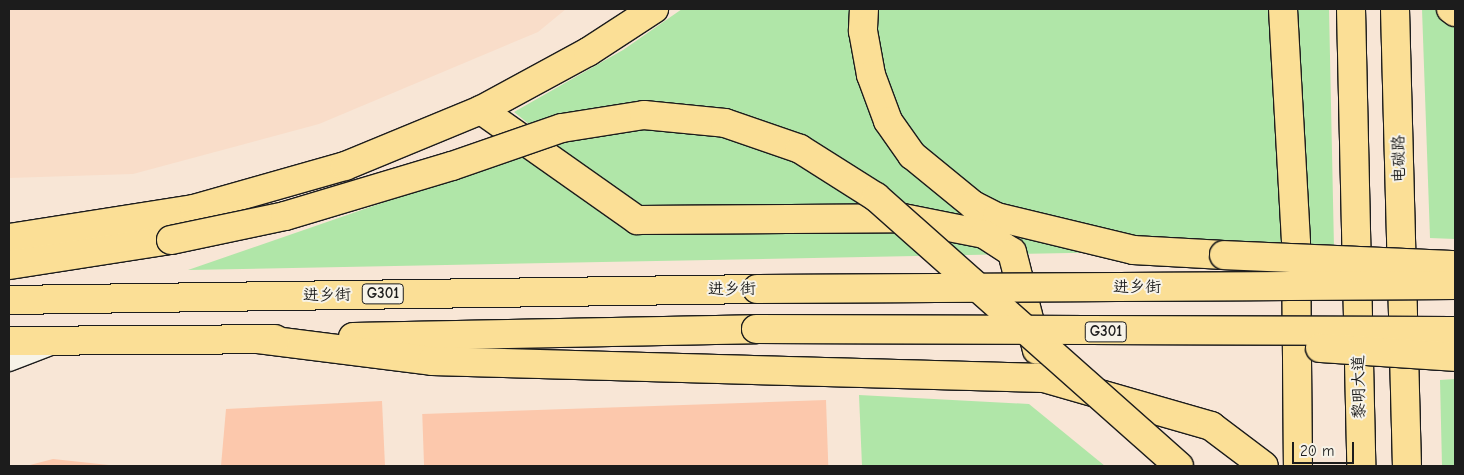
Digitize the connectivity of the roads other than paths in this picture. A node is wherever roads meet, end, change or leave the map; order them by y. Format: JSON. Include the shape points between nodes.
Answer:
{"nodes":[{"id":1,"x":654,"y":9,"type":"edge"},
{"id":2,"x":864,"y":9,"type":"edge"},
{"id":3,"x":1283,"y":9,"type":"edge"},
{"id":4,"x":1351,"y":9,"type":"edge"},
{"id":5,"x":1395,"y":9,"type":"edge"},
{"id":6,"x":1451,"y":9,"type":"edge"},
{"id":7,"x":1455,"y":12,"type":"edge"},
{"id":8,"x":481,"y":110,"type":"junction"},
{"id":9,"x":9,"y":238,"type":"edge"},
{"id":10,"x":9,"y":265,"type":"edge"},
{"id":11,"x":1455,"y":265,"type":"edge"},
{"id":12,"x":1455,"y":285,"type":"edge"},
{"id":13,"x":9,"y":300,"type":"edge"},
{"id":14,"x":1455,"y":331,"type":"edge"},
{"id":15,"x":1092,"y":332,"type":"junction"},
{"id":16,"x":64,"y":339,"type":"junction"},
{"id":17,"x":258,"y":339,"type":"junction"},
{"id":18,"x":9,"y":341,"type":"edge"},
{"id":19,"x":1455,"y":357,"type":"edge"},
{"id":20,"x":9,"y":360,"type":"edge"},
{"id":21,"x":1044,"y":378,"type":"junction"},
{"id":22,"x":1179,"y":466,"type":"edge"},
{"id":23,"x":1264,"y":466,"type":"edge"},
{"id":24,"x":1298,"y":466,"type":"edge"},
{"id":25,"x":1361,"y":466,"type":"edge"},
{"id":26,"x":1407,"y":466,"type":"edge"}],
"edges":[{"from":1,"to":8,"type":"highway","via":[[588,52]]},
{"from":2,"to":11,"type":"highway","bridge":true,"via":[[863,32],[870,75],[888,121],[912,155],[939,181],[997,217],[1133,250]]},
{"from":3,"to":24,"type":"highway","via":[[1296,243]]},
{"from":4,"to":25,"type":"highway","name":"黎明大道"},
{"from":5,"to":26,"type":"highway","name":"电碳路"},
{"from":6,"to":7,"type":"highway"},
{"from":8,"to":9,"type":"highway","via":[[345,166],[240,198],[131,222]]},
{"from":8,"to":21,"type":"highway","via":[[637,220],[903,218],[984,234],[1012,252]]},
{"from":10,"to":22,"type":"highway","bridge":true,"via":[[171,240],[286,216],[452,166],[562,128],[644,116],[725,123],[800,149],[876,197]]},
{"from":12,"to":13,"type":"highway","name":"进乡街","number":"G301","bridge":true,"via":[[757,289]]},
{"from":14,"to":15,"type":"highway","number":"G301","bridge":true},
{"from":15,"to":17,"type":"highway","number":"G301","bridge":true,"via":[[756,329]]},
{"from":15,"to":19,"type":"highway","bridge":true},
{"from":16,"to":17,"type":"highway"},
{"from":16,"to":18,"type":"highway"},
{"from":16,"to":20,"type":"main road"},
{"from":17,"to":21,"type":"highway","via":[[432,361]]},
{"from":21,"to":23,"type":"highway","via":[[1210,426]]}]}
